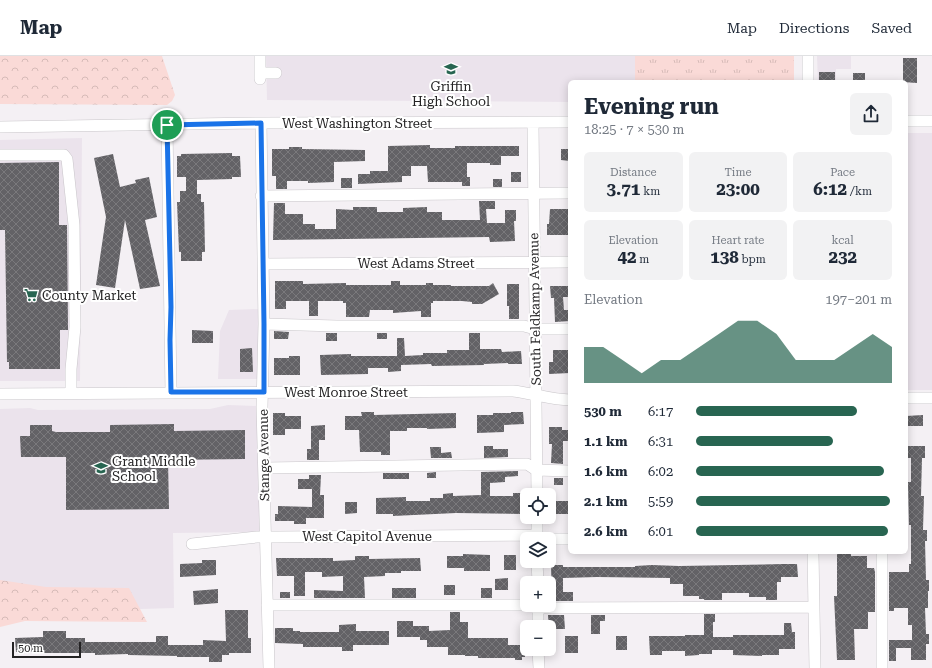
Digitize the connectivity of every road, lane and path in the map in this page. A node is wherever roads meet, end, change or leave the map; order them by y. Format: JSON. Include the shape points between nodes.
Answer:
{"nodes":[{"id":1,"x":260,"y":56,"type":"edge"},
{"id":2,"x":808,"y":56,"type":"edge"},
{"id":3,"x":276,"y":73,"type":"dead end"},
{"id":4,"x":808,"y":80,"type":"edge"},
{"id":5,"x":908,"y":121,"type":"edge"},
{"id":6,"x":932,"y":121,"type":"edge"},
{"id":7,"x":568,"y":122,"type":"edge"},
{"id":8,"x":261,"y":123,"type":"junction"},
{"id":9,"x":533,"y":123,"type":"junction"},
{"id":10,"x":167,"y":125,"type":"junction"},
{"id":11,"x":0,"y":127,"type":"edge"},
{"id":12,"x":0,"y":155,"type":"edge"},
{"id":13,"x":533,"y":193,"type":"junction"},
{"id":14,"x":568,"y":193,"type":"edge"},
{"id":15,"x":261,"y":196,"type":"junction"},
{"id":16,"x":534,"y":262,"type":"junction"},
{"id":17,"x":568,"y":262,"type":"edge"},
{"id":18,"x":263,"y":264,"type":"junction"},
{"id":19,"x":264,"y":324,"type":"junction"},
{"id":20,"x":535,"y":329,"type":"junction"},
{"id":21,"x":568,"y":329,"type":"edge"},
{"id":22,"x":171,"y":392,"type":"junction"},
{"id":23,"x":264,"y":392,"type":"junction"},
{"id":24,"x":71,"y":393,"type":"junction"},
{"id":25,"x":0,"y":394,"type":"edge"},
{"id":26,"x":536,"y":394,"type":"junction"},
{"id":27,"x":908,"y":398,"type":"edge"},
{"id":28,"x":932,"y":398,"type":"edge"},
{"id":29,"x":568,"y":400,"type":"edge"},
{"id":30,"x":265,"y":468,"type":"junction"},
{"id":31,"x":536,"y":470,"type":"junction"},
{"id":32,"x":568,"y":471,"type":"edge"},
{"id":33,"x":536,"y":488,"type":"edge"},
{"id":34,"x":265,"y":537,"type":"junction"},
{"id":35,"x":520,"y":538,"type":"edge"},
{"id":36,"x":556,"y":539,"type":"edge"},
{"id":37,"x":568,"y":539,"type":"edge"},
{"id":38,"x":192,"y":544,"type":"dead end"},
{"id":39,"x":813,"y":554,"type":"edge"},
{"id":40,"x":882,"y":554,"type":"edge"},
{"id":41,"x":267,"y":605,"type":"junction"},
{"id":42,"x":520,"y":605,"type":"edge"},
{"id":43,"x":556,"y":607,"type":"edge"},
{"id":44,"x":814,"y":607,"type":"junction"},
{"id":45,"x":538,"y":656,"type":"edge"},
{"id":46,"x":269,"y":668,"type":"edge"},
{"id":47,"x":538,"y":668,"type":"edge"},
{"id":48,"x":815,"y":668,"type":"edge"},
{"id":49,"x":882,"y":668,"type":"edge"}],
"edges":[{"from":1,"to":3,"type":"street","via":[[260,76]]},
{"from":2,"to":4,"type":"street"},
{"from":5,"to":6,"type":"street"},
{"from":7,"to":9,"type":"street","name":"West Washington Street"},
{"from":8,"to":9,"type":"street","name":"West Washington Street"},
{"from":8,"to":10,"type":"street","name":"West Washington Street"},
{"from":8,"to":15,"type":"street","name":"Stange Avenue"},
{"from":9,"to":13,"type":"street","name":"South Feldkamp Avenue"},
{"from":10,"to":11,"type":"street","name":"West Washington Street"},
{"from":10,"to":22,"type":"street"},
{"from":12,"to":24,"type":"street","via":[[64,155],[67,159],[74,225],[75,327],[70,369]]},
{"from":13,"to":14,"type":"street"},
{"from":13,"to":15,"type":"street"},
{"from":13,"to":16,"type":"street","name":"South Feldkamp Avenue"},
{"from":15,"to":18,"type":"street","name":"Stange Avenue"},
{"from":16,"to":17,"type":"street","name":"West Adams Street"},
{"from":16,"to":18,"type":"street","name":"West Adams Street"},
{"from":16,"to":20,"type":"street","name":"South Feldkamp Avenue"},
{"from":18,"to":19,"type":"street","name":"Stange Avenue"},
{"from":19,"to":20,"type":"street","via":[[524,326]]},
{"from":19,"to":23,"type":"street","name":"Stange Avenue"},
{"from":20,"to":21,"type":"street"},
{"from":20,"to":26,"type":"street","name":"South Feldkamp Avenue"},
{"from":22,"to":23,"type":"street","name":"West Monroe Street"},
{"from":22,"to":24,"type":"street","name":"West Monroe Street"},
{"from":23,"to":26,"type":"street","name":"West Monroe Street","via":[[513,391]]},
{"from":23,"to":30,"type":"street","name":"Stange Avenue","via":[[262,407]]},
{"from":24,"to":25,"type":"street","name":"West Monroe Street"},
{"from":26,"to":29,"type":"street","name":"West Monroe Street","via":[[552,399]]},
{"from":26,"to":31,"type":"street","name":"South Feldkamp Avenue"},
{"from":27,"to":28,"type":"street"},
{"from":30,"to":31,"type":"street","via":[[527,464]]},
{"from":30,"to":34,"type":"street","name":"Stange Avenue"},
{"from":31,"to":32,"type":"street"},
{"from":31,"to":33,"type":"street","name":"South Feldkamp Avenue"},
{"from":34,"to":35,"type":"street","name":"West Capitol Avenue"},
{"from":34,"to":38,"type":"street","name":"West Capitol Avenue"},
{"from":34,"to":41,"type":"street","name":"Stange Avenue"},
{"from":36,"to":37,"type":"street"},
{"from":39,"to":44,"type":"street"},
{"from":40,"to":49,"type":"street"},
{"from":41,"to":42,"type":"street"},
{"from":41,"to":46,"type":"street","name":"Stange Avenue"},
{"from":43,"to":44,"type":"street"},
{"from":44,"to":48,"type":"street"},
{"from":45,"to":47,"type":"street"}]}
